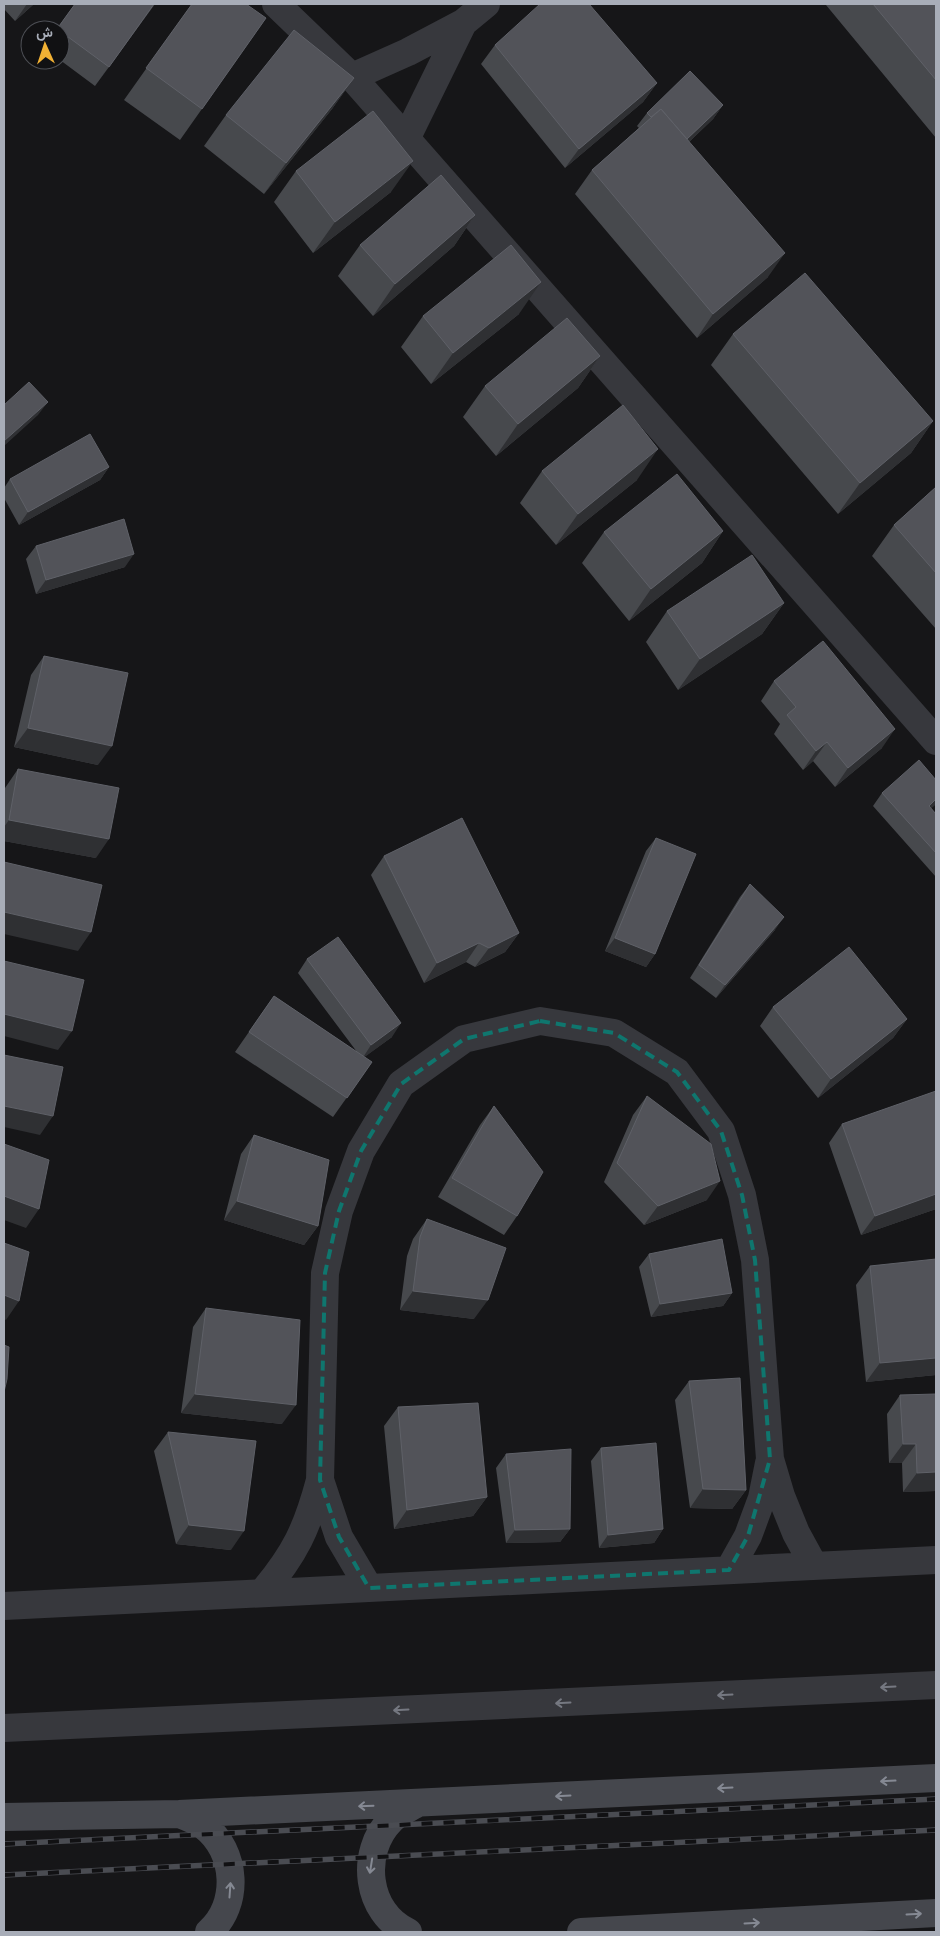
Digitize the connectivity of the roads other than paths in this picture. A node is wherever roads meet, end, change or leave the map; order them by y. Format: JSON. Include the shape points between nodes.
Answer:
{"nodes":[{"id":1,"x":276,"y":4,"type":"edge"},
{"id":2,"x":486,"y":4,"type":"edge"},
{"id":3,"x":462,"y":23,"type":"junction"},
{"id":4,"x":352,"y":77,"type":"junction"},
{"id":5,"x":406,"y":139,"type":"junction"},
{"id":6,"x":936,"y":741,"type":"edge"},
{"id":7,"x":770,"y":1459,"type":"junction"},
{"id":8,"x":320,"y":1480,"type":"junction"},
{"id":9,"x":936,"y":1560,"type":"edge"},
{"id":10,"x":814,"y":1566,"type":"junction"},
{"id":11,"x":729,"y":1570,"type":"junction"},
{"id":12,"x":369,"y":1588,"type":"junction"},
{"id":13,"x":262,"y":1593,"type":"junction"},
{"id":14,"x":4,"y":1606,"type":"edge"},
{"id":15,"x":936,"y":1685,"type":"edge"},
{"id":16,"x":4,"y":1728,"type":"edge"},
{"id":17,"x":936,"y":1778,"type":"edge"},
{"id":18,"x":418,"y":1803,"type":"junction"},
{"id":19,"x":179,"y":1814,"type":"junction"},
{"id":20,"x":4,"y":1817,"type":"edge"},
{"id":21,"x":936,"y":1913,"type":"edge"},
{"id":22,"x":209,"y":1932,"type":"edge"},
{"id":23,"x":408,"y":1932,"type":"edge"},
{"id":24,"x":580,"y":1932,"type":"edge"}],
"edges":[{"from":1,"to":4,"type":"street"},
{"from":2,"to":3,"type":"street"},
{"from":3,"to":4,"type":"street"},
{"from":3,"to":5,"type":"street"},
{"from":4,"to":5,"type":"street"},
{"from":5,"to":6,"type":"street"},
{"from":7,"to":8,"type":"street","via":[[755,1260],[742,1195],[721,1131],[677,1072],[614,1033],[540,1021],[464,1038],[424,1067],[401,1084],[361,1151],[339,1211],[324,1273]]},
{"from":7,"to":10,"type":"street","via":[[796,1533]]},
{"from":7,"to":11,"type":"street","via":[[762,1498],[748,1536]]},
{"from":8,"to":12,"type":"street","via":[[339,1537]]},
{"from":8,"to":13,"type":"street","via":[[300,1541]]},
{"from":9,"to":10,"type":"street"},
{"from":10,"to":11,"type":"street"},
{"from":11,"to":12,"type":"street"},
{"from":12,"to":13,"type":"street"},
{"from":13,"to":14,"type":"street"},
{"from":15,"to":16,"type":"street","one_way":true},
{"from":17,"to":18,"type":"main road","one_way":true},
{"from":18,"to":19,"type":"main road","one_way":true},
{"from":18,"to":23,"type":"main road","one_way":true,"via":[[392,1819],[374,1845],[370,1875],[378,1905],[398,1928]]},
{"from":19,"to":20,"type":"main road"},
{"from":22,"to":19,"type":"main road","one_way":true,"via":[[217,1925],[229,1900],[231,1873],[222,1847],[204,1826]]},
{"from":24,"to":21,"type":"main road","one_way":true}]}
